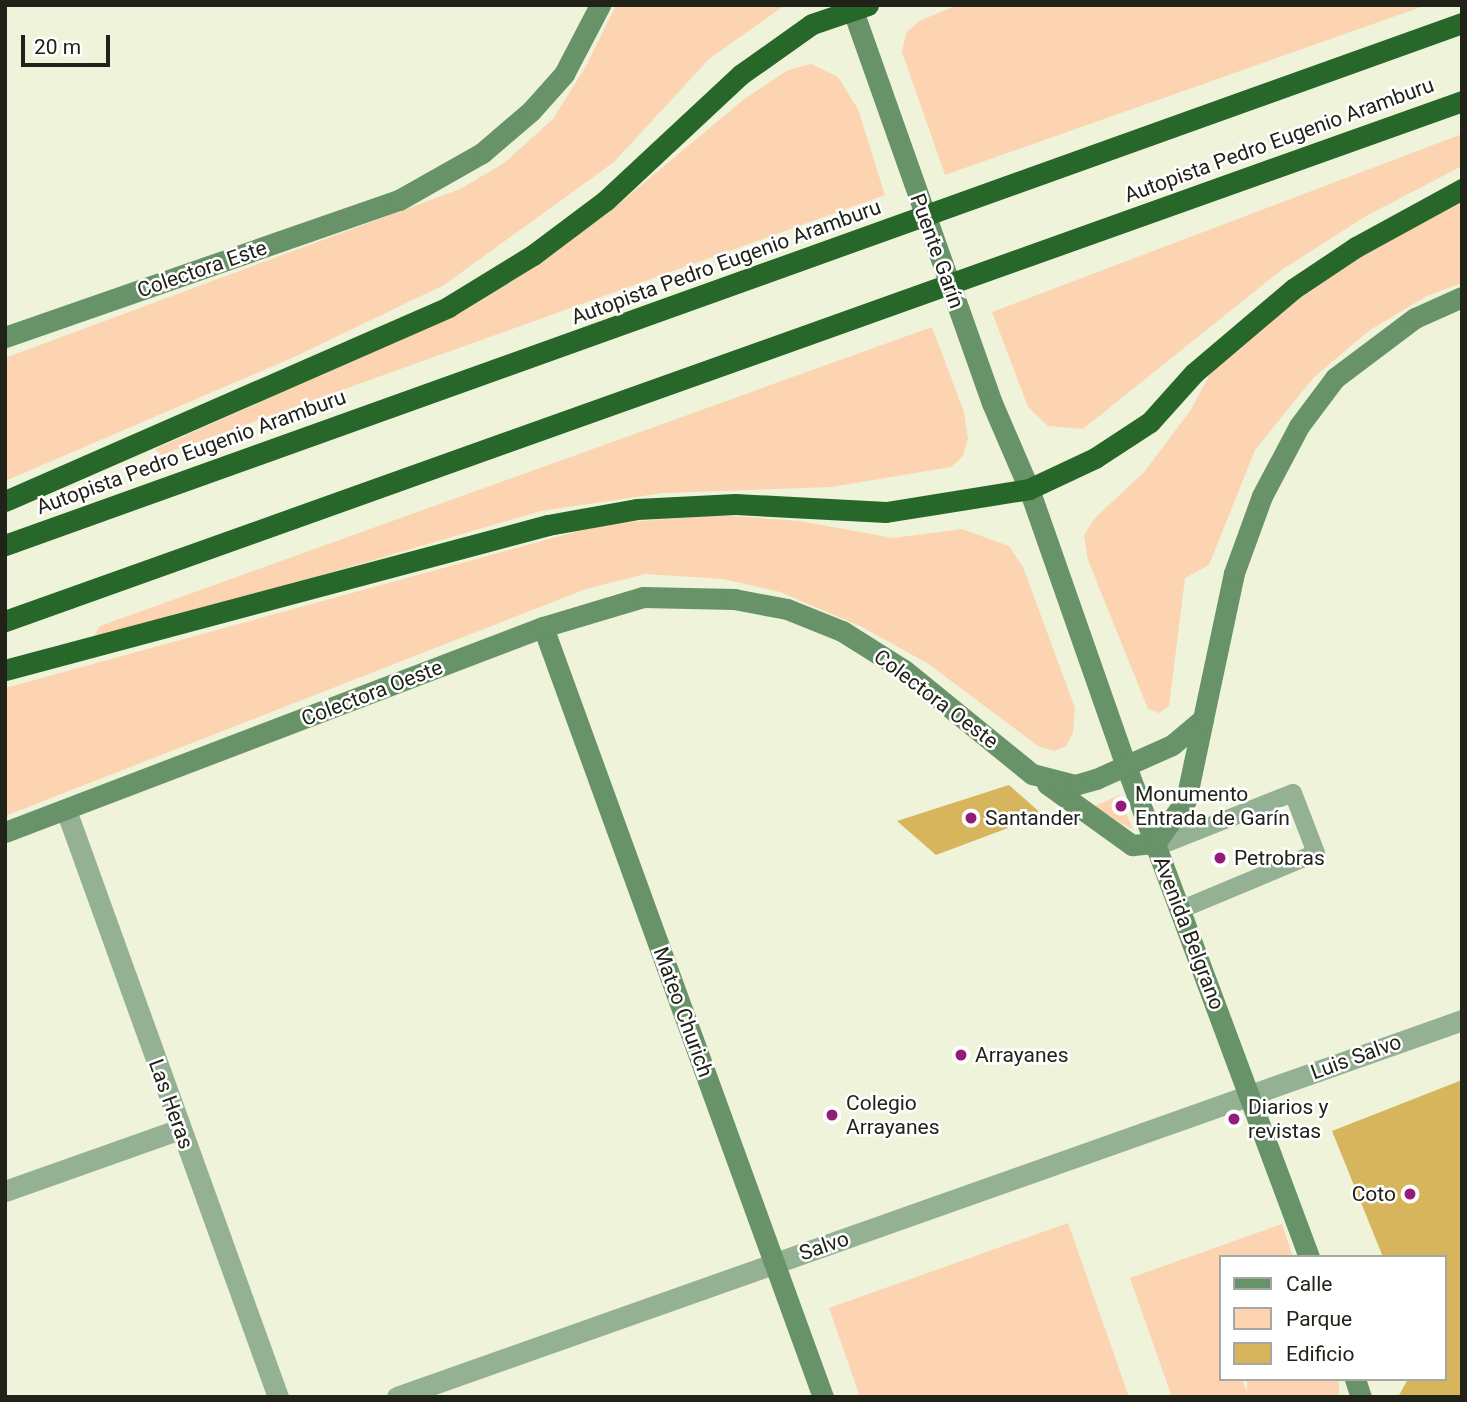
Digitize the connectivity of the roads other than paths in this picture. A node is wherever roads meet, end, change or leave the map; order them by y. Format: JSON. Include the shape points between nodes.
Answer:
{"nodes":[{"id":1,"x":600,"y":5,"type":"edge"},
{"id":2,"x":857,"y":7,"type":"edge"},
{"id":3,"x":1462,"y":23,"type":"edge"},
{"id":4,"x":1462,"y":101,"type":"edge"},
{"id":5,"x":1462,"y":189,"type":"edge"},
{"id":6,"x":1462,"y":297,"type":"edge"},
{"id":7,"x":5,"y":337,"type":"edge"},
{"id":8,"x":1029,"y":489,"type":"junction"},
{"id":9,"x":5,"y":501,"type":"edge"},
{"id":10,"x":5,"y":545,"type":"edge"},
{"id":11,"x":5,"y":621,"type":"edge"},
{"id":12,"x":543,"y":627,"type":"junction"},
{"id":13,"x":5,"y":670,"type":"edge"},
{"id":14,"x":1203,"y":719,"type":"junction"},
{"id":15,"x":1126,"y":766,"type":"junction"},
{"id":16,"x":1032,"y":774,"type":"junction"},
{"id":17,"x":66,"y":810,"type":"junction"},
{"id":18,"x":5,"y":832,"type":"edge"},
{"id":19,"x":1156,"y":845,"type":"junction"},
{"id":20,"x":1180,"y":910,"type":"junction"},
{"id":21,"x":1462,"y":1020,"type":"edge"},
{"id":22,"x":1250,"y":1095,"type":"junction"},
{"id":23,"x":180,"y":1129,"type":"junction"},
{"id":24,"x":5,"y":1191,"type":"edge"},
{"id":25,"x":1309,"y":1255,"type":"edge"},
{"id":26,"x":775,"y":1263,"type":"junction"},
{"id":27,"x":278,"y":1397,"type":"edge"},
{"id":28,"x":397,"y":1397,"type":"edge"},
{"id":29,"x":823,"y":1397,"type":"edge"}],
"edges":[{"from":1,"to":7,"type":"street","name":"Colectora Este","via":[[564,74],[531,111],[482,153],[399,201]]},
{"from":2,"to":8,"type":"street","name":"Puente Garín","via":[[884,105],[992,403]]},
{"from":2,"to":9,"type":"highway","via":[[812,24],[740,75],[605,201],[533,255],[448,307]]},
{"from":3,"to":10,"type":"highway","name":"Autopista Pedro Eugenio Aramburu"},
{"from":4,"to":11,"type":"highway","name":"Autopista Pedro Eugenio Aramburu"},
{"from":5,"to":8,"type":"highway","via":[[1356,247],[1293,289],[1240,330],[1150,422],[1095,458]]},
{"from":6,"to":14,"type":"street","via":[[1415,318],[1377,344],[1335,378],[1299,426],[1262,496],[1234,573]]},
{"from":8,"to":13,"type":"highway","via":[[909,510],[736,504],[637,509],[548,525]]},
{"from":8,"to":15,"type":"street","name":"Avenida Belgrano"},
{"from":12,"to":16,"type":"street","name":"Colectora Oeste","via":[[643,597],[734,599],[787,609],[842,631],[904,670]]},
{"from":12,"to":17,"type":"street","name":"Colectora Oeste"},
{"from":12,"to":26,"type":"street","name":"Mateo Churich"},
{"from":14,"to":15,"type":"street","name":"Colectora Oeste","via":[[1172,745]]},
{"from":14,"to":19,"type":"street","via":[[1186,800]]},
{"from":15,"to":16,"type":"street","name":"Colectora Oeste","via":[[1075,785]]},
{"from":15,"to":19,"type":"street","name":"Avenida Belgrano"},
{"from":16,"to":19,"type":"street","via":[[1132,845]]},
{"from":17,"to":18,"type":"street","name":"Colectora Oeste"},
{"from":17,"to":23,"type":"street","name":"Las Heras"},
{"from":19,"to":20,"type":"street","name":"Avenida Belgrano"},
{"from":19,"to":20,"type":"lane","via":[[1293,793],[1316,853]]},
{"from":20,"to":22,"type":"street","name":"Avenida Belgrano"},
{"from":21,"to":22,"type":"street","name":"Luis Salvo"},
{"from":22,"to":25,"type":"street","name":"Avenida Belgrano"},
{"from":22,"to":26,"type":"street","name":"Salvo"},
{"from":23,"to":24,"type":"street"},
{"from":23,"to":27,"type":"street","name":"Las Heras"},
{"from":26,"to":28,"type":"street","name":"Salvo"},
{"from":26,"to":29,"type":"street","name":"Mateo Churich"}]}
